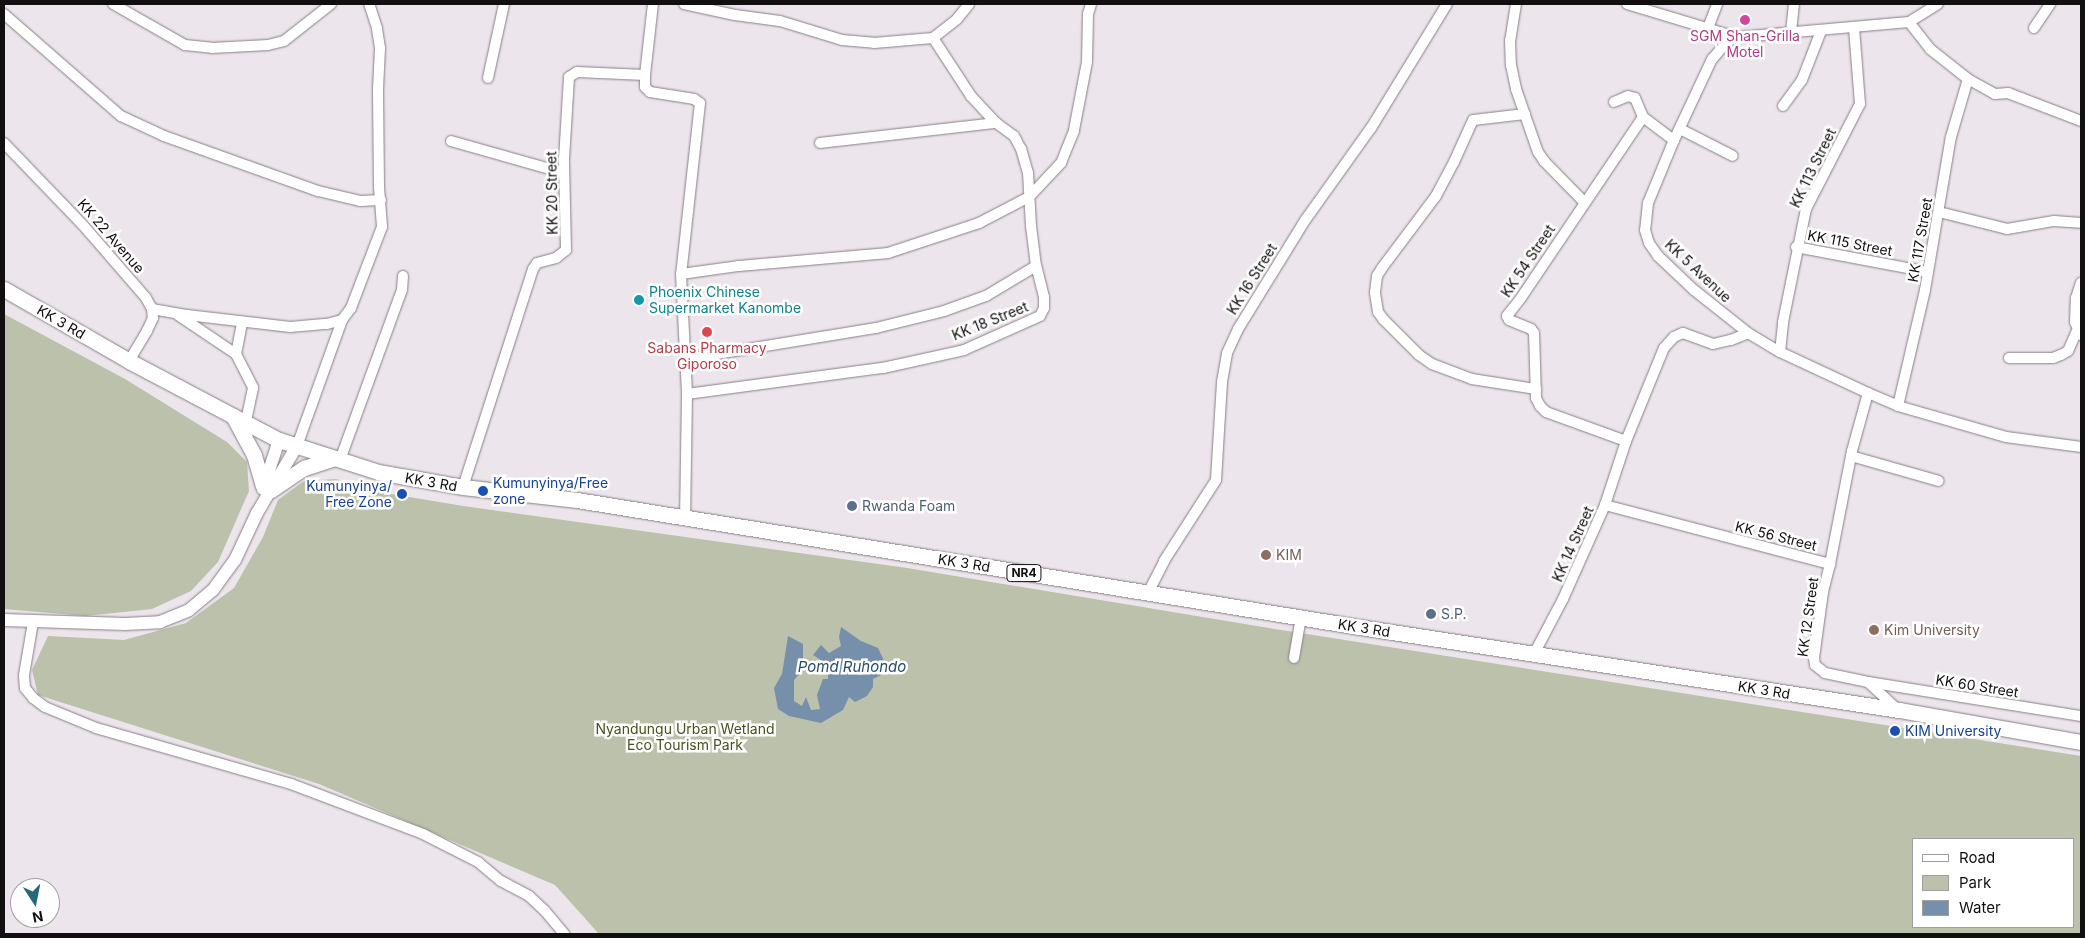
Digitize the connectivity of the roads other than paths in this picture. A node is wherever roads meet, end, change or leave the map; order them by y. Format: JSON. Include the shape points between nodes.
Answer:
{"nodes":[{"id":1,"x":113,"y":4,"type":"edge"},
{"id":2,"x":330,"y":4,"type":"edge"},
{"id":3,"x":369,"y":4,"type":"edge"},
{"id":4,"x":504,"y":4,"type":"edge"},
{"id":5,"x":653,"y":4,"type":"edge"},
{"id":6,"x":709,"y":4,"type":"edge"},
{"id":7,"x":969,"y":4,"type":"edge"},
{"id":8,"x":1090,"y":4,"type":"edge"},
{"id":9,"x":1447,"y":4,"type":"edge"},
{"id":10,"x":1516,"y":4,"type":"edge"},
{"id":11,"x":1627,"y":4,"type":"edge"},
{"id":12,"x":1717,"y":4,"type":"edge"},
{"id":13,"x":1794,"y":4,"type":"edge"},
{"id":14,"x":1938,"y":4,"type":"edge"},
{"id":15,"x":2050,"y":4,"type":"edge"},
{"id":16,"x":688,"y":5,"type":"edge"},
{"id":17,"x":4,"y":14,"type":"edge"},
{"id":18,"x":1909,"y":22,"type":"junction"},
{"id":19,"x":1708,"y":28,"type":"junction"},
{"id":20,"x":1854,"y":28,"type":"junction"},
{"id":21,"x":2034,"y":28,"type":"dead end"},
{"id":22,"x":1821,"y":31,"type":"junction"},
{"id":23,"x":1791,"y":32,"type":"junction"},
{"id":24,"x":1736,"y":37,"type":"junction"},
{"id":25,"x":933,"y":38,"type":"junction"},
{"id":26,"x":645,"y":75,"type":"junction"},
{"id":27,"x":488,"y":78,"type":"dead end"},
{"id":28,"x":1968,"y":79,"type":"junction"},
{"id":29,"x":1614,"y":102,"type":"dead end"},
{"id":30,"x":1783,"y":106,"type":"dead end"},
{"id":31,"x":1525,"y":114,"type":"junction"},
{"id":32,"x":1643,"y":118,"type":"junction"},
{"id":33,"x":2081,"y":121,"type":"edge"},
{"id":34,"x":996,"y":123,"type":"junction"},
{"id":35,"x":1680,"y":129,"type":"junction"},
{"id":36,"x":1674,"y":140,"type":"junction"},
{"id":37,"x":451,"y":141,"type":"dead end"},
{"id":38,"x":4,"y":142,"type":"edge"},
{"id":39,"x":820,"y":143,"type":"dead end"},
{"id":40,"x":1733,"y":156,"type":"dead end"},
{"id":41,"x":564,"y":173,"type":"junction"},
{"id":42,"x":1029,"y":197,"type":"junction"},
{"id":43,"x":381,"y":200,"type":"junction"},
{"id":44,"x":1584,"y":202,"type":"junction"},
{"id":45,"x":1939,"y":212,"type":"junction"},
{"id":46,"x":2081,"y":223,"type":"edge"},
{"id":47,"x":1796,"y":247,"type":"junction"},
{"id":48,"x":1036,"y":266,"type":"junction"},
{"id":49,"x":1928,"y":272,"type":"junction"},
{"id":50,"x":681,"y":274,"type":"junction"},
{"id":51,"x":403,"y":276,"type":"dead end"},
{"id":52,"x":2081,"y":284,"type":"edge"},
{"id":53,"x":4,"y":290,"type":"edge"},
{"id":54,"x":152,"y":308,"type":"junction"},
{"id":55,"x":176,"y":313,"type":"junction"},
{"id":56,"x":342,"y":320,"type":"junction"},
{"id":57,"x":242,"y":322,"type":"junction"},
{"id":58,"x":1748,"y":333,"type":"junction"},
{"id":59,"x":2079,"y":334,"type":"edge"},
{"id":60,"x":1780,"y":352,"type":"junction"},
{"id":61,"x":236,"y":354,"type":"junction"},
{"id":62,"x":2009,"y":358,"type":"dead end"},
{"id":63,"x":686,"y":359,"type":"junction"},
{"id":64,"x":128,"y":361,"type":"junction"},
{"id":65,"x":1536,"y":389,"type":"junction"},
{"id":66,"x":1868,"y":393,"type":"junction"},
{"id":67,"x":687,"y":394,"type":"junction"},
{"id":68,"x":1898,"y":406,"type":"junction"},
{"id":69,"x":239,"y":419,"type":"junction"},
{"id":70,"x":279,"y":440,"type":"junction"},
{"id":71,"x":1626,"y":441,"type":"junction"},
{"id":72,"x":297,"y":446,"type":"junction"},
{"id":73,"x":2081,"y":446,"type":"edge"},
{"id":74,"x":1851,"y":456,"type":"junction"},
{"id":75,"x":337,"y":460,"type":"junction"},
{"id":76,"x":1939,"y":481,"type":"dead end"},
{"id":77,"x":463,"y":487,"type":"junction"},
{"id":78,"x":267,"y":488,"type":"junction"},
{"id":79,"x":1605,"y":505,"type":"junction"},
{"id":80,"x":684,"y":518,"type":"junction"},
{"id":81,"x":1830,"y":564,"type":"junction"},
{"id":82,"x":1148,"y":593,"type":"junction"},
{"id":83,"x":1301,"y":617,"type":"junction"},
{"id":84,"x":4,"y":620,"type":"edge"},
{"id":85,"x":33,"y":622,"type":"junction"},
{"id":86,"x":1534,"y":654,"type":"junction"},
{"id":87,"x":1294,"y":658,"type":"dead end"},
{"id":88,"x":1868,"y":682,"type":"junction"},
{"id":89,"x":1899,"y":710,"type":"junction"},
{"id":90,"x":2081,"y":716,"type":"edge"},
{"id":91,"x":2081,"y":742,"type":"edge"},
{"id":92,"x":564,"y":934,"type":"edge"}],
"edges":[{"from":1,"to":2,"type":"street","via":[[186,45],[212,48],[268,45],[284,40]]},
{"from":3,"to":43,"type":"street","via":[[380,48]]},
{"from":4,"to":27,"type":"street"},
{"from":5,"to":26,"type":"street"},
{"from":6,"to":16,"type":"street"},
{"from":7,"to":25,"type":"street","via":[[957,19]]},
{"from":8,"to":42,"type":"street","via":[[1085,78],[1071,139],[1061,163]]},
{"from":9,"to":82,"type":"street","name":"KK 16 Street","via":[[1372,128],[1306,219],[1238,329],[1227,353],[1222,382],[1216,480],[1164,561]]},
{"from":10,"to":31,"type":"street","via":[[1510,40],[1511,65]]},
{"from":11,"to":19,"type":"street"},
{"from":12,"to":19,"type":"street"},
{"from":13,"to":23,"type":"street"},
{"from":14,"to":18,"type":"street"},
{"from":15,"to":21,"type":"street"},
{"from":16,"to":25,"type":"street","via":[[780,21],[842,40],[874,43]]},
{"from":17,"to":43,"type":"street","via":[[122,116],[164,136],[318,191],[360,201]]},
{"from":18,"to":20,"type":"street"},
{"from":18,"to":28,"type":"street","via":[[1930,49]]},
{"from":19,"to":24,"type":"street"},
{"from":20,"to":22,"type":"street"},
{"from":20,"to":47,"type":"street","name":"KK 113 Street","via":[[1860,104],[1806,209]]},
{"from":22,"to":23,"type":"street"},
{"from":22,"to":30,"type":"street","via":[[1802,80]]},
{"from":23,"to":24,"type":"street"},
{"from":24,"to":35,"type":"street","name":"KK 5 Avenue","via":[[1722,46],[1712,59]]},
{"from":25,"to":34,"type":"street","name":"KK 18 Street","via":[[971,96]]},
{"from":26,"to":41,"type":"street","name":"KK 20 Street","via":[[572,74],[568,83]]},
{"from":26,"to":50,"type":"street","via":[[650,92],[694,99],[700,103]]},
{"from":28,"to":33,"type":"street","via":[[1995,94],[2008,93]]},
{"from":28,"to":45,"type":"street","name":"KK 117 Street","via":[[1951,137]]},
{"from":29,"to":32,"type":"street","via":[[1632,96]]},
{"from":31,"to":44,"type":"street","via":[[1544,161]]},
{"from":31,"to":65,"type":"street","via":[[1473,120],[1436,196],[1377,276],[1375,293],[1378,312],[1383,319],[1432,364],[1472,379]]},
{"from":32,"to":36,"type":"street"},
{"from":32,"to":44,"type":"street","name":"KK 54 Street"},
{"from":34,"to":39,"type":"street"},
{"from":34,"to":42,"type":"street","name":"KK 18 Street","via":[[1014,136],[1021,149],[1028,173]]},
{"from":35,"to":36,"type":"street","name":"KK 5 Avenue"},
{"from":35,"to":40,"type":"street"},
{"from":36,"to":58,"type":"street","name":"KK 5 Avenue","via":[[1648,203],[1645,230],[1649,243],[1694,290]]},
{"from":37,"to":41,"type":"street"},
{"from":38,"to":54,"type":"street","name":"KK 22 Avenue","via":[[82,224]]},
{"from":41,"to":77,"type":"street","name":"KK 20 Street","via":[[566,250],[556,258],[537,263]]},
{"from":42,"to":48,"type":"street","name":"KK 18 Street"},
{"from":42,"to":50,"type":"street","via":[[979,223],[888,253]]},
{"from":43,"to":56,"type":"street","via":[[382,227],[352,308]]},
{"from":44,"to":65,"type":"street","name":"KK 54 Street","via":[[1506,316],[1534,333]]},
{"from":45,"to":46,"type":"street","via":[[2007,229],[2054,221]]},
{"from":45,"to":49,"type":"street","name":"KK 117 Street"},
{"from":47,"to":49,"type":"street","name":"KK 115 Street"},
{"from":47,"to":60,"type":"street","name":"KK 113 Street"},
{"from":48,"to":63,"type":"street","via":[[986,296],[944,311],[876,328]]},
{"from":48,"to":67,"type":"street","name":"KK 18 Street","via":[[1044,297],[1040,316],[964,350],[883,368]]},
{"from":49,"to":68,"type":"street","name":"KK 117 Street"},
{"from":50,"to":63,"type":"street"},
{"from":51,"to":75,"type":"street","via":[[402,290]]},
{"from":52,"to":59,"type":"street","via":[[2076,298],[2075,322]]},
{"from":53,"to":64,"type":"highway","name":"KK 3 Rd","number":"NR4"},
{"from":54,"to":55,"type":"street"},
{"from":54,"to":64,"type":"street","via":[[147,331]]},
{"from":55,"to":57,"type":"street"},
{"from":55,"to":61,"type":"street"},
{"from":56,"to":57,"type":"street","via":[[290,326]]},
{"from":56,"to":72,"type":"street"},
{"from":57,"to":61,"type":"street"},
{"from":58,"to":60,"type":"street","name":"KK 5 Avenue"},
{"from":58,"to":71,"type":"street","via":[[1712,344],[1684,333],[1674,337],[1664,348]]},
{"from":59,"to":62,"type":"street","via":[[2061,356]]},
{"from":60,"to":66,"type":"street","name":"KK 5 Avenue"},
{"from":61,"to":69,"type":"street","via":[[253,388]]},
{"from":63,"to":67,"type":"street"},
{"from":64,"to":69,"type":"highway","name":"KK 3 Rd","number":"NR4"},
{"from":65,"to":71,"type":"street","name":"KK 54 Street","via":[[1536,398],[1546,412]]},
{"from":66,"to":68,"type":"street","name":"KK 5 Avenue"},
{"from":66,"to":74,"type":"street","name":"KK 56 Street"},
{"from":67,"to":80,"type":"street"},
{"from":68,"to":73,"type":"street","name":"KK 5 Avenue","via":[[2006,437]]},
{"from":69,"to":70,"type":"highway","name":"KK 3 Rd","number":"NR4"},
{"from":69,"to":78,"type":"highway"},
{"from":70,"to":72,"type":"highway","name":"KK 3 Rd","number":"NR4"},
{"from":70,"to":78,"type":"main road"},
{"from":71,"to":79,"type":"street","name":"KK 14 Street"},
{"from":72,"to":75,"type":"highway","name":"KK 3 Rd","number":"NR4"},
{"from":72,"to":78,"type":"main road"},
{"from":74,"to":76,"type":"street"},
{"from":74,"to":81,"type":"street","name":"KK 56 Street"},
{"from":75,"to":77,"type":"highway","name":"KK 3 Rd","number":"NR4","via":[[396,476]]},
{"from":75,"to":78,"type":"highway","via":[[304,468]]},
{"from":77,"to":80,"type":"highway","name":"KK 3 Rd","number":"NR4","via":[[577,500]]},
{"from":78,"to":85,"type":"main road","via":[[235,560],[213,590],[189,610],[160,622]]},
{"from":79,"to":81,"type":"street","name":"KK 56 Street"},
{"from":79,"to":86,"type":"street","name":"KK 14 Street","via":[[1563,599]]},
{"from":80,"to":82,"type":"highway","name":"KK 3 Rd","number":"NR4"},
{"from":81,"to":88,"type":"street","name":"KK 12 Street","via":[[1819,620],[1815,664],[1825,673]]},
{"from":82,"to":83,"type":"highway","name":"KK 3 Rd","number":"NR4"},
{"from":83,"to":86,"type":"highway","name":"KK 3 Rd","number":"NR4"},
{"from":83,"to":87,"type":"street"},
{"from":84,"to":85,"type":"main road"},
{"from":85,"to":92,"type":"street","via":[[24,675],[25,688],[45,707],[96,728],[291,784],[423,834],[478,862],[501,881],[529,896]]},
{"from":86,"to":89,"type":"highway","name":"KK 3 Rd","number":"NR4"},
{"from":88,"to":89,"type":"street"},
{"from":88,"to":90,"type":"street","name":"KK 60 Street"},
{"from":89,"to":91,"type":"highway","name":"KK 3 Rd","number":"NR4"}]}
